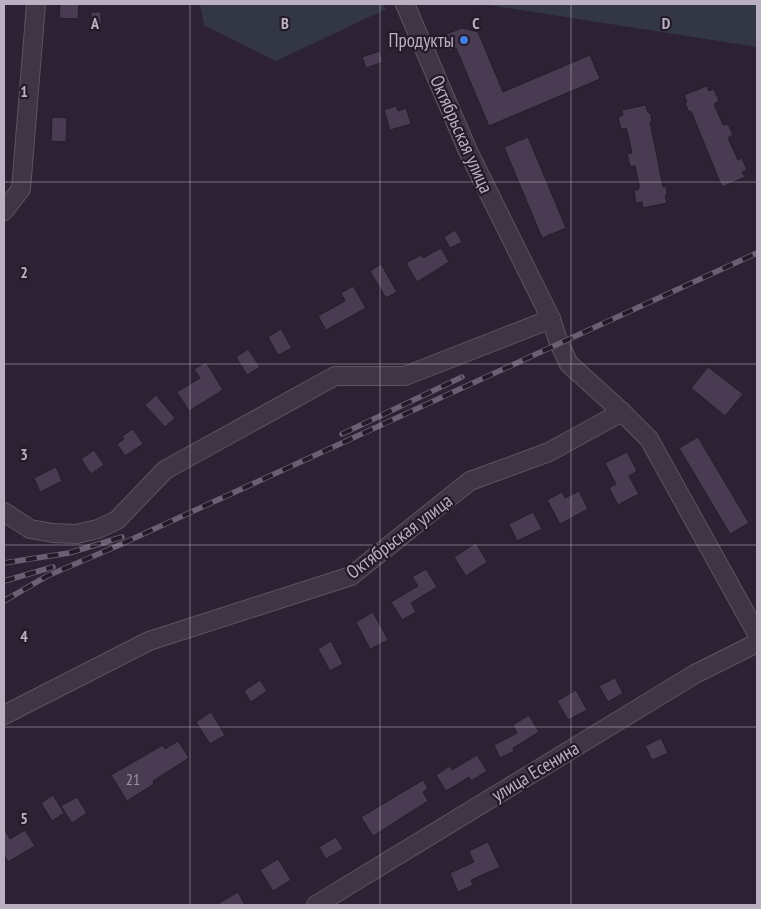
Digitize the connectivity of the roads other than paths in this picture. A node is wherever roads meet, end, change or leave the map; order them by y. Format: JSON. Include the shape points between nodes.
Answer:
{"nodes":[{"id":1,"x":36,"y":4,"type":"edge"},
{"id":2,"x":405,"y":4,"type":"edge"},
{"id":3,"x":4,"y":211,"type":"edge"},
{"id":4,"x":550,"y":319,"type":"junction"},
{"id":5,"x":622,"y":412,"type":"junction"},
{"id":6,"x":4,"y":512,"type":"edge"},
{"id":7,"x":757,"y":634,"type":"edge"},
{"id":8,"x":757,"y":642,"type":"edge"},
{"id":9,"x":4,"y":715,"type":"edge"},
{"id":10,"x":316,"y":905,"type":"edge"}],
"edges":[{"from":1,"to":3,"type":"street","via":[[21,189]]},
{"from":2,"to":4,"type":"street","name":"Октябрьская улица","via":[[468,151]]},
{"from":4,"to":5,"type":"street","name":"Октябрьская улица","via":[[569,364]]},
{"from":4,"to":6,"type":"street","via":[[405,376],[335,376],[165,470],[117,520],[98,530],[76,534],[30,529]]},
{"from":5,"to":7,"type":"street","via":[[649,439]]},
{"from":5,"to":9,"type":"street","name":"Октябрьская улица","via":[[549,452],[470,481],[351,576],[149,642]]},
{"from":8,"to":10,"type":"street","name":"улица Есенина","via":[[695,674]]}]}
